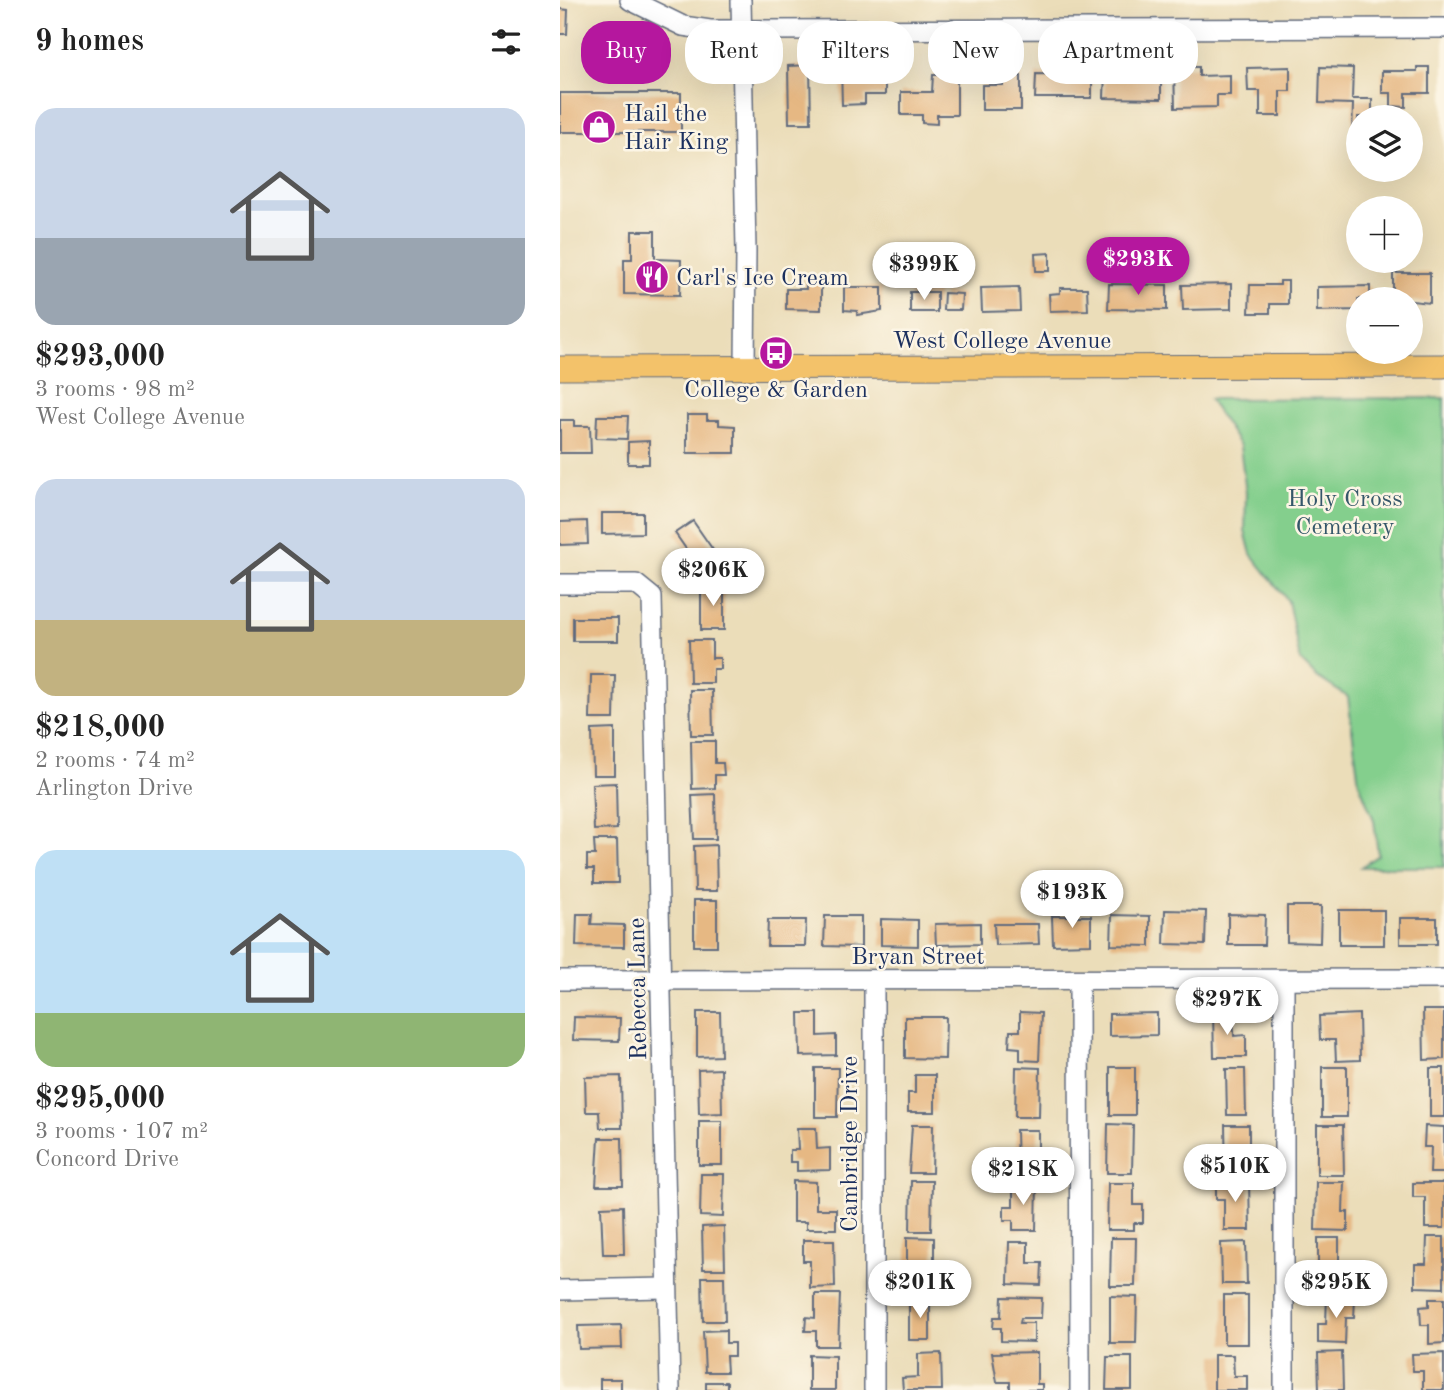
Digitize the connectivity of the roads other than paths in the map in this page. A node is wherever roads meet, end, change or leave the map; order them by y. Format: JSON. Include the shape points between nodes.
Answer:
{"nodes":[{"id":1,"x":630,"y":0,"type":"edge"},
{"id":2,"x":741,"y":0,"type":"edge"},
{"id":3,"x":741,"y":21,"type":"edge"},
{"id":4,"x":685,"y":26,"type":"edge"},
{"id":5,"x":1444,"y":28,"type":"edge"},
{"id":6,"x":783,"y":30,"type":"edge"},
{"id":7,"x":742,"y":84,"type":"edge"},
{"id":8,"x":1444,"y":366,"type":"edge"},
{"id":9,"x":745,"y":367,"type":"junction"},
{"id":10,"x":560,"y":368,"type":"edge"},
{"id":11,"x":560,"y":584,"type":"edge"},
{"id":12,"x":1444,"y":979,"type":"edge"},
{"id":13,"x":560,"y":981,"type":"edge"},
{"id":14,"x":662,"y":981,"type":"junction"},
{"id":15,"x":874,"y":981,"type":"junction"},
{"id":16,"x":1079,"y":981,"type":"junction"},
{"id":17,"x":1284,"y":981,"type":"junction"},
{"id":18,"x":666,"y":1288,"type":"junction"},
{"id":19,"x":560,"y":1290,"type":"edge"},
{"id":20,"x":670,"y":1390,"type":"edge"},
{"id":21,"x":874,"y":1390,"type":"edge"},
{"id":22,"x":1080,"y":1390,"type":"edge"},
{"id":23,"x":1284,"y":1390,"type":"edge"}],
"edges":[{"from":1,"to":4,"type":"street"},
{"from":2,"to":3,"type":"street"},
{"from":5,"to":6,"type":"street"},
{"from":7,"to":9,"type":"street"},
{"from":8,"to":9,"type":"main road","name":"West College Avenue"},
{"from":9,"to":10,"type":"main road","name":"West College Avenue"},
{"from":11,"to":14,"type":"street","name":"Rebecca Lane","via":[[626,583],[646,589],[652,597]]},
{"from":12,"to":17,"type":"street","name":"Bryan Street"},
{"from":13,"to":14,"type":"street","name":"Bryan Street"},
{"from":14,"to":15,"type":"street","name":"Bryan Street"},
{"from":14,"to":18,"type":"street","name":"Rebecca Lane"},
{"from":15,"to":16,"type":"street","name":"Bryan Street"},
{"from":15,"to":21,"type":"street","name":"Cambridge Drive"},
{"from":16,"to":17,"type":"street","name":"Bryan Street"},
{"from":16,"to":22,"type":"street"},
{"from":17,"to":23,"type":"street"},
{"from":18,"to":19,"type":"street"},
{"from":18,"to":20,"type":"street","name":"Rebecca Lane"}]}
